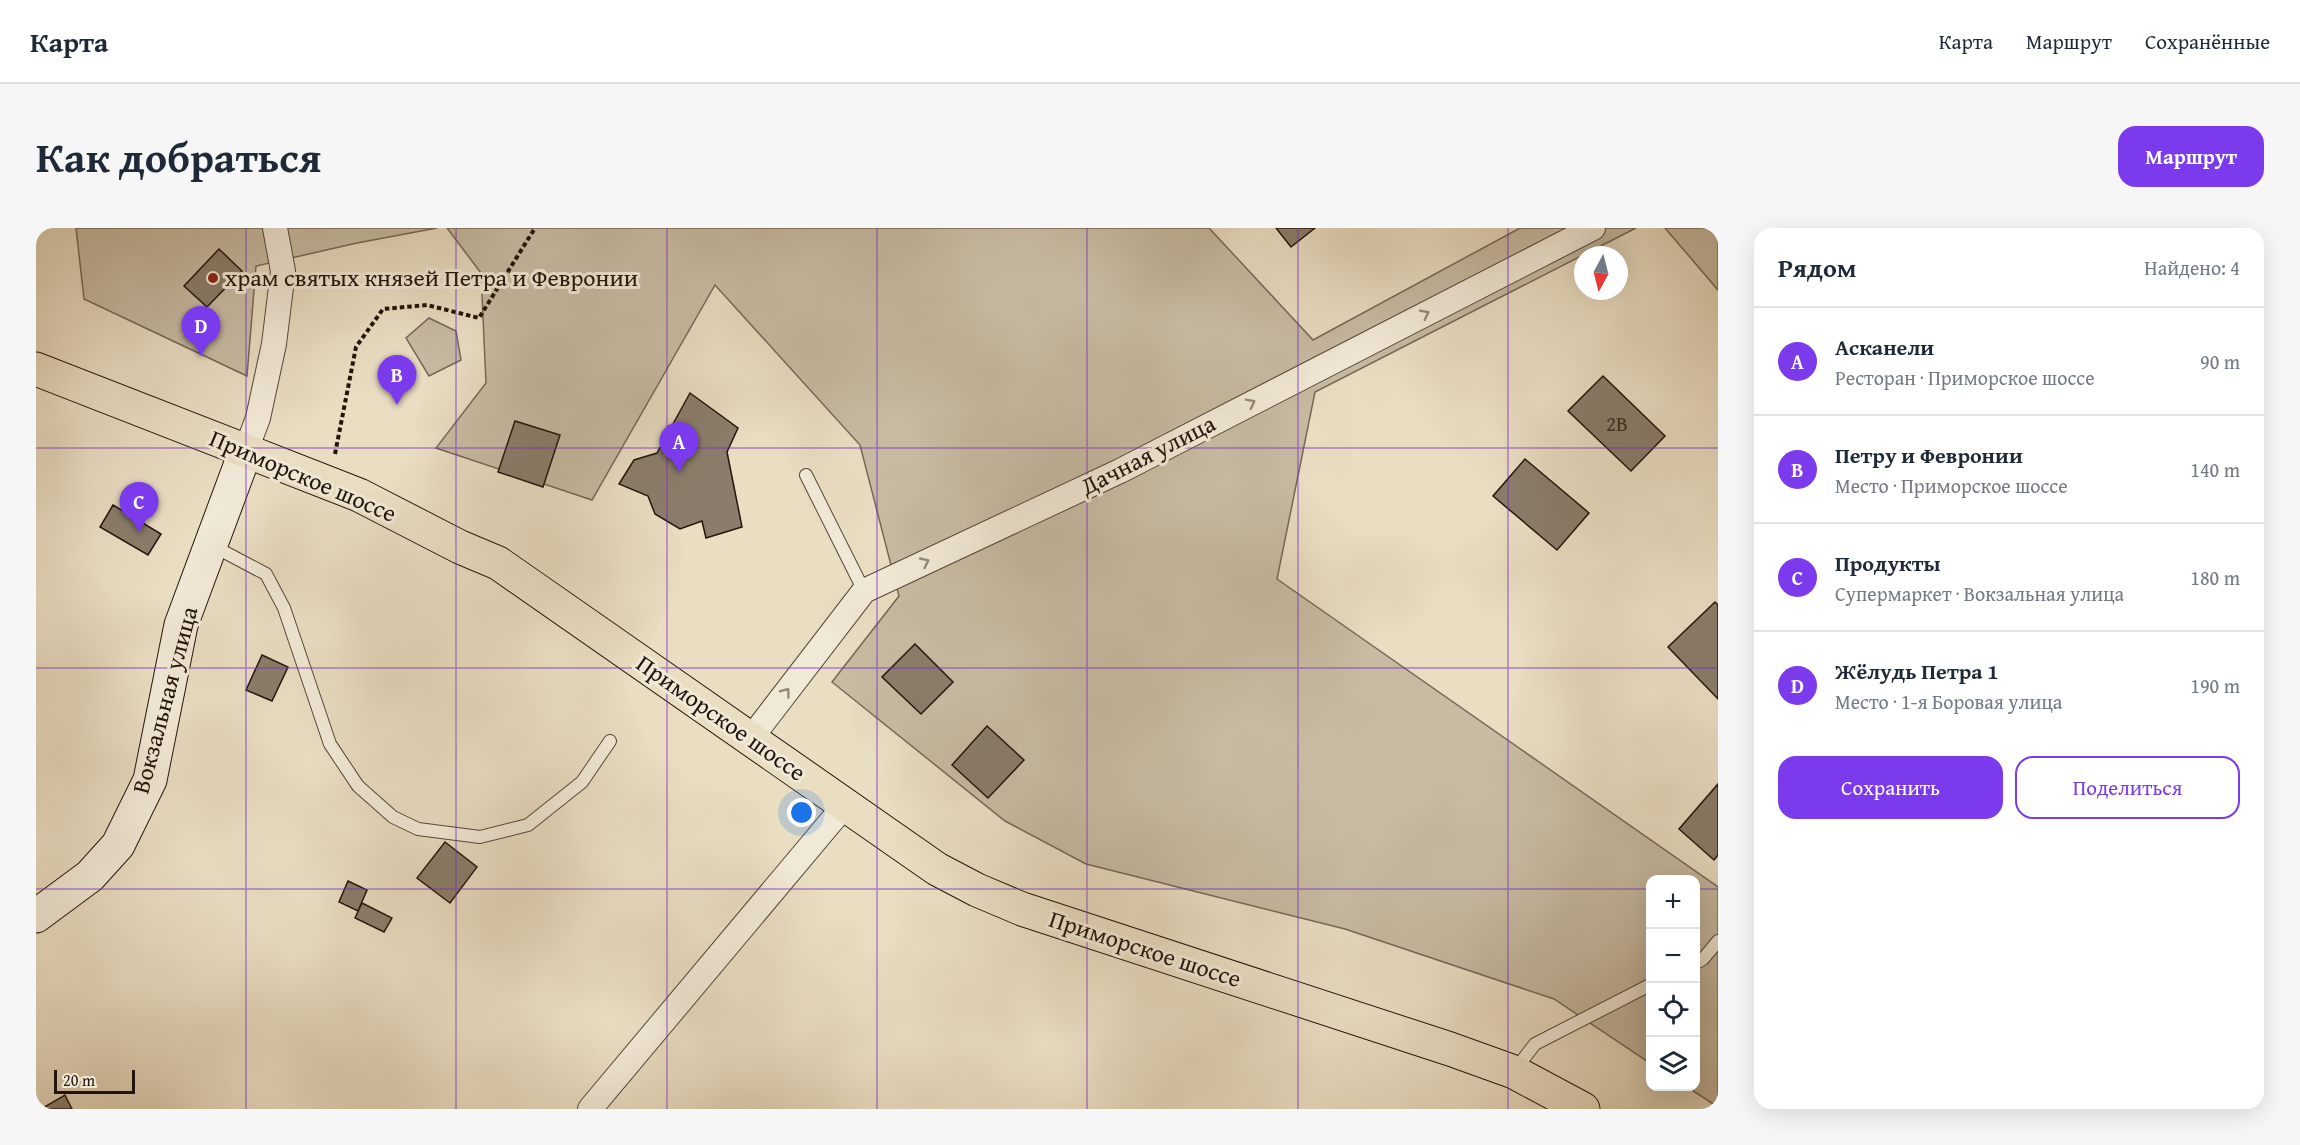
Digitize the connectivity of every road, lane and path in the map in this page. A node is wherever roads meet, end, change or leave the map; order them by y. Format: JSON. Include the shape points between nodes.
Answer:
{"nodes":[{"id":1,"x":275,"y":228,"type":"edge"},
{"id":2,"x":535,"y":228,"type":"edge"},
{"id":3,"x":1593,"y":228,"type":"edge"},
{"id":4,"x":36,"y":369,"type":"edge"},
{"id":5,"x":246,"y":450,"type":"junction"},
{"id":6,"x":335,"y":454,"type":"dead end"},
{"id":7,"x":806,"y":475,"type":"dead end"},
{"id":8,"x":212,"y":545,"type":"junction"},
{"id":9,"x":864,"y":591,"type":"junction"},
{"id":10,"x":751,"y":738,"type":"junction"},
{"id":11,"x":610,"y":741,"type":"dead end"},
{"id":12,"x":845,"y":805,"type":"junction"},
{"id":13,"x":36,"y":916,"type":"edge"},
{"id":14,"x":1718,"y":941,"type":"edge"},
{"id":15,"x":1700,"y":960,"type":"edge"},
{"id":16,"x":1646,"y":987,"type":"edge"},
{"id":17,"x":1514,"y":1072,"type":"junction"},
{"id":18,"x":590,"y":1109,"type":"edge"},
{"id":19,"x":1583,"y":1109,"type":"edge"}],
"edges":[{"from":1,"to":5,"type":"street","via":[[283,271],[274,344],[258,418]]},
{"from":2,"to":6,"type":"path","via":[[479,318],[427,305],[383,309],[356,347]]},
{"from":9,"to":3,"type":"street","name":"Дачная улица","one_way":true,"via":[[1120,471]]},
{"from":4,"to":5,"type":"main road","name":"Приморское шоссе"},
{"from":5,"to":8,"type":"street","name":"Вокзальная улица"},
{"from":5,"to":10,"type":"main road","name":"Приморское шоссе","via":[[359,495],[498,563]]},
{"from":7,"to":9,"type":"lane"},
{"from":8,"to":11,"type":"lane","via":[[266,574],[284,608],[330,744],[358,786],[393,817],[418,829],[480,837],[528,825],[582,782]]},
{"from":8,"to":13,"type":"street","name":"Вокзальная улица","via":[[181,625],[150,780],[118,845],[90,876]]},
{"from":10,"to":9,"type":"street","name":"Дачная улица","one_way":true},
{"from":10,"to":12,"type":"main road","name":"Приморское шоссе"},
{"from":12,"to":17,"type":"main road","name":"Приморское шоссе","via":[[938,869],[1022,909]]},
{"from":12,"to":18,"type":"street"},
{"from":14,"to":15,"type":"lane"},
{"from":16,"to":17,"type":"lane","via":[[1534,1044]]},
{"from":17,"to":19,"type":"main road","name":"Приморское шоссе"}]}
